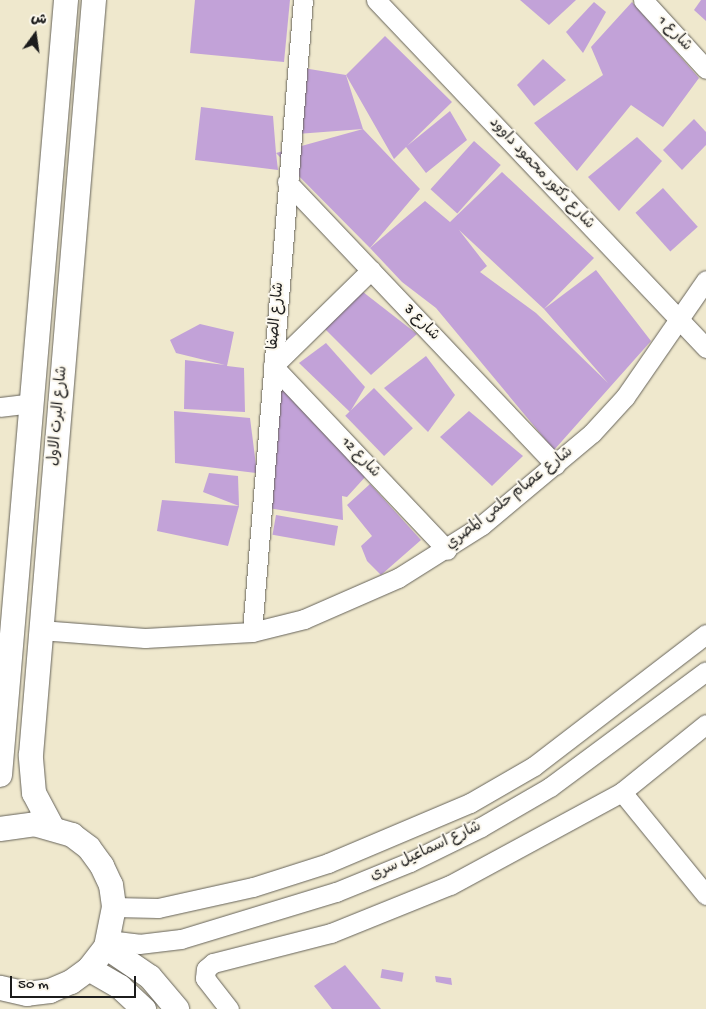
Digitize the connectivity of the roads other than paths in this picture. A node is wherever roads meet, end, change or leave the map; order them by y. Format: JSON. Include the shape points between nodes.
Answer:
{"nodes":[{"id":1,"x":66,"y":0,"type":"edge"},
{"id":2,"x":94,"y":0,"type":"edge"},
{"id":3,"x":302,"y":0,"type":"edge"},
{"id":4,"x":376,"y":0,"type":"edge"},
{"id":5,"x":642,"y":0,"type":"edge"},
{"id":6,"x":706,"y":69,"type":"edge"},
{"id":7,"x":287,"y":182,"type":"junction"},
{"id":8,"x":371,"y":270,"type":"junction"},
{"id":9,"x":706,"y":280,"type":"edge"},
{"id":10,"x":679,"y":320,"type":"junction"},
{"id":11,"x":706,"y":348,"type":"edge"},
{"id":12,"x":273,"y":366,"type":"junction"},
{"id":13,"x":31,"y":403,"type":"junction"},
{"id":14,"x":0,"y":407,"type":"edge"},
{"id":15,"x":556,"y":465,"type":"junction"},
{"id":16,"x":24,"y":479,"type":"junction"},
{"id":17,"x":53,"y":482,"type":"junction"},
{"id":18,"x":447,"y":550,"type":"junction"},
{"id":19,"x":40,"y":630,"type":"junction"},
{"id":20,"x":252,"y":632,"type":"junction"},
{"id":21,"x":706,"y":634,"type":"edge"},
{"id":22,"x":688,"y":650,"type":"junction"},
{"id":23,"x":706,"y":670,"type":"edge"},
{"id":24,"x":706,"y":724,"type":"edge"},
{"id":25,"x":534,"y":766,"type":"junction"},
{"id":26,"x":0,"y":776,"type":"edge"},
{"id":27,"x":550,"y":787,"type":"junction"},
{"id":28,"x":622,"y":792,"type":"junction"},
{"id":29,"x":52,"y":827,"type":"junction"},
{"id":30,"x":0,"y":828,"type":"edge"},
{"id":31,"x":706,"y":895,"type":"edge"},
{"id":32,"x":114,"y":907,"type":"junction"},
{"id":33,"x":107,"y":943,"type":"junction"},
{"id":34,"x":89,"y":969,"type":"junction"},
{"id":35,"x":2,"y":994,"type":"edge"},
{"id":36,"x":144,"y":1009,"type":"edge"},
{"id":37,"x":177,"y":1009,"type":"edge"},
{"id":38,"x":229,"y":1009,"type":"edge"}],
"edges":[{"from":1,"to":13,"type":"main road","name":"شارع البرت الاول"},
{"from":2,"to":17,"type":"main road","name":"شارع البرت الاول"},
{"from":3,"to":7,"type":"street","name":"شارع الصفا"},
{"from":4,"to":10,"type":"street","name":"شارع دكتور محمود داوود"},
{"from":5,"to":6,"type":"street","name":"شارع 1"},
{"from":7,"to":8,"type":"street","name":"شارع 3"},
{"from":7,"to":12,"type":"street","name":"شارع الصفا"},
{"from":8,"to":12,"type":"street"},
{"from":8,"to":15,"type":"street","name":"شارع 3"},
{"from":9,"to":10,"type":"street","name":"شارع عصام حلمى المصري"},
{"from":10,"to":11,"type":"street","name":"شارع دكتور محمود داوود"},
{"from":10,"to":15,"type":"street","name":"شارع عصام حلمى المصري","via":[[625,397]]},
{"from":12,"to":18,"type":"street","name":"شارع 12"},
{"from":12,"to":20,"type":"street","name":"شارع الصفا"},
{"from":13,"to":14,"type":"street"},
{"from":13,"to":16,"type":"main road","name":"شارع البرت الاول"},
{"from":15,"to":18,"type":"street","name":"شارع عصام حلمى المصري"},
{"from":16,"to":17,"type":"main road"},
{"from":16,"to":26,"type":"main road","name":"شارع البرت الاول"},
{"from":17,"to":19,"type":"main road","name":"شارع البرت الاول"},
{"from":18,"to":20,"type":"street","name":"شارع عصام حلمى المصري","via":[[352,600],[304,619]]},
{"from":19,"to":20,"type":"street","name":"شارع عصام حلمى المصري","via":[[145,638]]},
{"from":19,"to":29,"type":"main road","name":"شارع البرت الاول","via":[[30,774],[41,811]]},
{"from":21,"to":22,"type":"street","name":"شارع اسماعيل سرى"},
{"from":22,"to":23,"type":"street"},
{"from":22,"to":25,"type":"street","name":"شارع اسماعيل سرى"},
{"from":23,"to":27,"type":"street","name":"شارع اسماعيل سرى"},
{"from":24,"to":28,"type":"street"},
{"from":25,"to":27,"type":"street"},
{"from":25,"to":32,"type":"street","name":"شارع اسماعيل سرى","via":[[470,803],[328,863],[253,887],[173,905],[143,909]]},
{"from":27,"to":33,"type":"street","name":"شارع اسماعيل سرى","via":[[481,827],[410,862],[336,892],[181,939],[139,944]]},
{"from":28,"to":31,"type":"street"},
{"from":28,"to":38,"type":"street","via":[[526,846],[391,911],[331,933],[213,963],[206,969],[204,978]]},
{"from":29,"to":30,"type":"main road","via":[[16,824]]},
{"from":29,"to":32,"type":"main road","via":[[83,844],[102,866],[111,886]]},
{"from":32,"to":33,"type":"main road"},
{"from":33,"to":34,"type":"main road"},
{"from":33,"to":37,"type":"main road","via":[[150,976]]},
{"from":34,"to":35,"type":"main road","via":[[50,991]]},
{"from":34,"to":36,"type":"main road","via":[[120,987]]}]}
